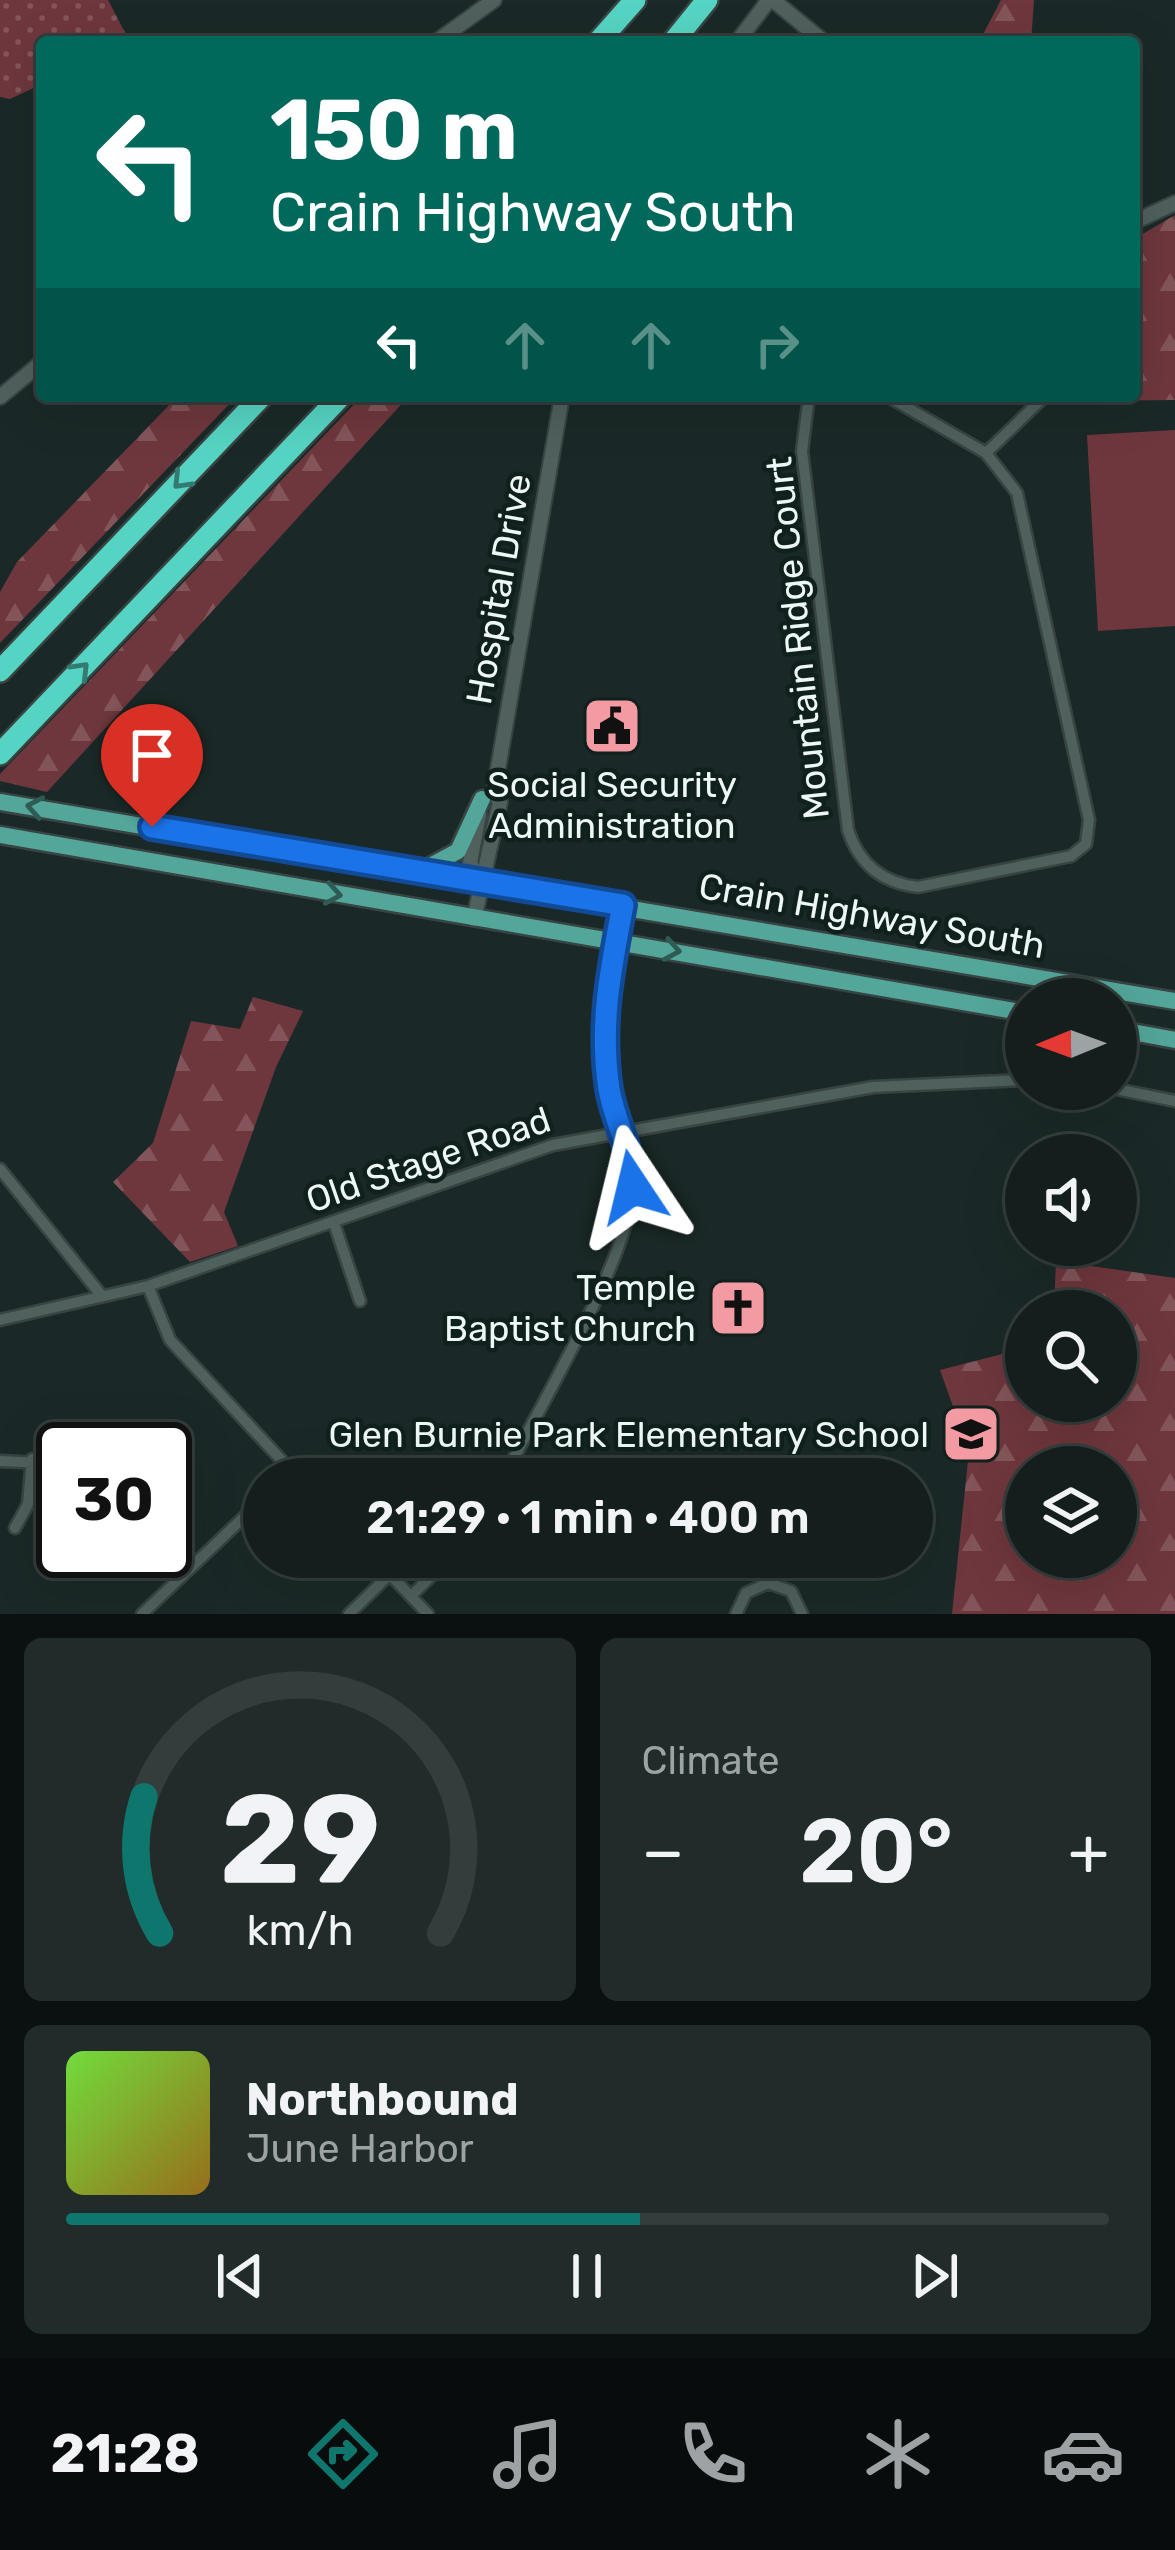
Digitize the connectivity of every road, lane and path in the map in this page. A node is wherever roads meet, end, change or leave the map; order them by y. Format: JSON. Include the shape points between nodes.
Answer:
{"nodes":[{"id":1,"x":494,"y":0,"type":"edge"},
{"id":2,"x":634,"y":0,"type":"edge"},
{"id":3,"x":707,"y":0,"type":"edge"},
{"id":4,"x":771,"y":0,"type":"edge"},
{"id":5,"x":444,"y":36,"type":"edge"},
{"id":6,"x":603,"y":36,"type":"edge"},
{"id":7,"x":678,"y":36,"type":"edge"},
{"id":8,"x":742,"y":36,"type":"edge"},
{"id":9,"x":816,"y":36,"type":"edge"},
{"id":10,"x":1175,"y":203,"type":"edge"},
{"id":11,"x":1140,"y":219,"type":"edge"},
{"id":12,"x":36,"y":367,"type":"edge"},
{"id":13,"x":0,"y":398,"type":"edge"},
{"id":14,"x":256,"y":402,"type":"edge"},
{"id":15,"x":335,"y":402,"type":"edge"},
{"id":16,"x":561,"y":402,"type":"edge"},
{"id":17,"x":808,"y":402,"type":"edge"},
{"id":18,"x":897,"y":402,"type":"edge"},
{"id":19,"x":1039,"y":402,"type":"edge"},
{"id":20,"x":986,"y":453,"type":"junction"},
{"id":21,"x":0,"y":671,"type":"edge"},
{"id":22,"x":0,"y":754,"type":"edge"},
{"id":23,"x":488,"y":795,"type":"junction"},
{"id":24,"x":0,"y":802,"type":"edge"},
{"id":25,"x":0,"y":835,"type":"edge"},
{"id":26,"x":415,"y":872,"type":"junction"},
{"id":27,"x":480,"y":883,"type":"junction"},
{"id":28,"x":623,"y":905,"type":"junction"},
{"id":29,"x":474,"y":919,"type":"junction"},
{"id":30,"x":614,"y":940,"type":"junction"},
{"id":31,"x":1175,"y":1000,"type":"edge"},
{"id":32,"x":1005,"y":1009,"type":"edge"},
{"id":33,"x":1137,"y":1033,"type":"edge"},
{"id":34,"x":1175,"y":1040,"type":"edge"},
{"id":35,"x":1005,"y":1081,"type":"edge"},
{"id":36,"x":1137,"y":1093,"type":"edge"},
{"id":37,"x":1175,"y":1101,"type":"edge"},
{"id":38,"x":624,"y":1130,"type":"junction"},
{"id":39,"x":0,"y":1169,"type":"edge"},
{"id":40,"x":334,"y":1223,"type":"junction"},
{"id":41,"x":148,"y":1286,"type":"junction"},
{"id":42,"x":102,"y":1297,"type":"junction"},
{"id":43,"x":360,"y":1301,"type":"dead end"},
{"id":44,"x":0,"y":1320,"type":"edge"},
{"id":45,"x":275,"y":1458,"type":"edge"},
{"id":46,"x":513,"y":1458,"type":"edge"},
{"id":47,"x":32,"y":1459,"type":"junction"},
{"id":48,"x":36,"y":1460,"type":"edge"},
{"id":49,"x":0,"y":1461,"type":"edge"},
{"id":50,"x":243,"y":1517,"type":"edge"},
{"id":51,"x":16,"y":1528,"type":"dead end"},
{"id":52,"x":192,"y":1564,"type":"edge"},
{"id":53,"x":177,"y":1578,"type":"edge"},
{"id":54,"x":386,"y":1578,"type":"edge"},
{"id":55,"x":392,"y":1578,"type":"edge"},
{"id":56,"x":429,"y":1578,"type":"edge"},
{"id":57,"x":410,"y":1596,"type":"junction"},
{"id":58,"x":142,"y":1614,"type":"edge"},
{"id":59,"x":349,"y":1614,"type":"edge"},
{"id":60,"x":428,"y":1614,"type":"edge"},
{"id":61,"x":736,"y":1614,"type":"edge"},
{"id":62,"x":802,"y":1614,"type":"edge"}],
"edges":[{"from":1,"to":5,"type":"street"},
{"from":2,"to":6,"type":"highway"},
{"from":3,"to":7,"type":"highway"},
{"from":4,"to":8,"type":"street"},
{"from":4,"to":9,"type":"street"},
{"from":10,"to":11,"type":"street"},
{"from":12,"to":13,"type":"street"},
{"from":14,"to":21,"type":"highway","one_way":true},
{"from":22,"to":15,"type":"highway","one_way":true},
{"from":16,"to":23,"type":"street","name":"Hospital Drive"},
{"from":17,"to":20,"type":"street","name":"Mountain Ridge Court","via":[[802,451],[848,830],[856,853],[894,885],[1071,856],[1086,844],[1089,820],[1017,493]]},
{"from":18,"to":20,"type":"street"},
{"from":19,"to":20,"type":"street"},
{"from":23,"to":26,"type":"main road","via":[[458,851]]},
{"from":23,"to":27,"type":"street","name":"Hospital Drive","via":[[500,802]]},
{"from":26,"to":24,"type":"main road","name":"Crain Highway South","one_way":true},
{"from":25,"to":29,"type":"main road","name":"Crain Highway South","one_way":true},
{"from":26,"to":27,"type":"main road","name":"Crain Highway South"},
{"from":27,"to":28,"type":"main road","name":"Crain Highway South"},
{"from":27,"to":29,"type":"street","name":"Hospital Drive"},
{"from":28,"to":30,"type":"street"},
{"from":28,"to":31,"type":"main road","name":"Crain Highway South"},
{"from":29,"to":30,"type":"main road","name":"Crain Highway South"},
{"from":30,"to":32,"type":"main road","name":"Crain Highway South","one_way":true},
{"from":30,"to":38,"type":"street","via":[[604,1054]]},
{"from":33,"to":34,"type":"main road"},
{"from":35,"to":38,"type":"street","name":"Old Stage Road","via":[[872,1087]]},
{"from":36,"to":37,"type":"street"},
{"from":38,"to":40,"type":"street","name":"Old Stage Road","via":[[533,1151]]},
{"from":38,"to":46,"type":"street","via":[[633,1187],[624,1238]]},
{"from":39,"to":42,"type":"street"},
{"from":40,"to":41,"type":"street","name":"Old Stage Road"},
{"from":40,"to":43,"type":"street"},
{"from":41,"to":42,"type":"street","name":"Old Stage Road"},
{"from":41,"to":45,"type":"street","via":[[170,1340]]},
{"from":42,"to":44,"type":"street","name":"Old Stage Road"},
{"from":47,"to":48,"type":"street"},
{"from":47,"to":49,"type":"street"},
{"from":47,"to":51,"type":"street","via":[[28,1504]]},
{"from":50,"to":52,"type":"street"},
{"from":53,"to":58,"type":"street"},
{"from":54,"to":59,"type":"street"},
{"from":55,"to":57,"type":"street"},
{"from":56,"to":57,"type":"street"},
{"from":57,"to":60,"type":"street"},
{"from":61,"to":62,"type":"street","via":[[746,1593],[768,1582],[791,1591]]}]}
